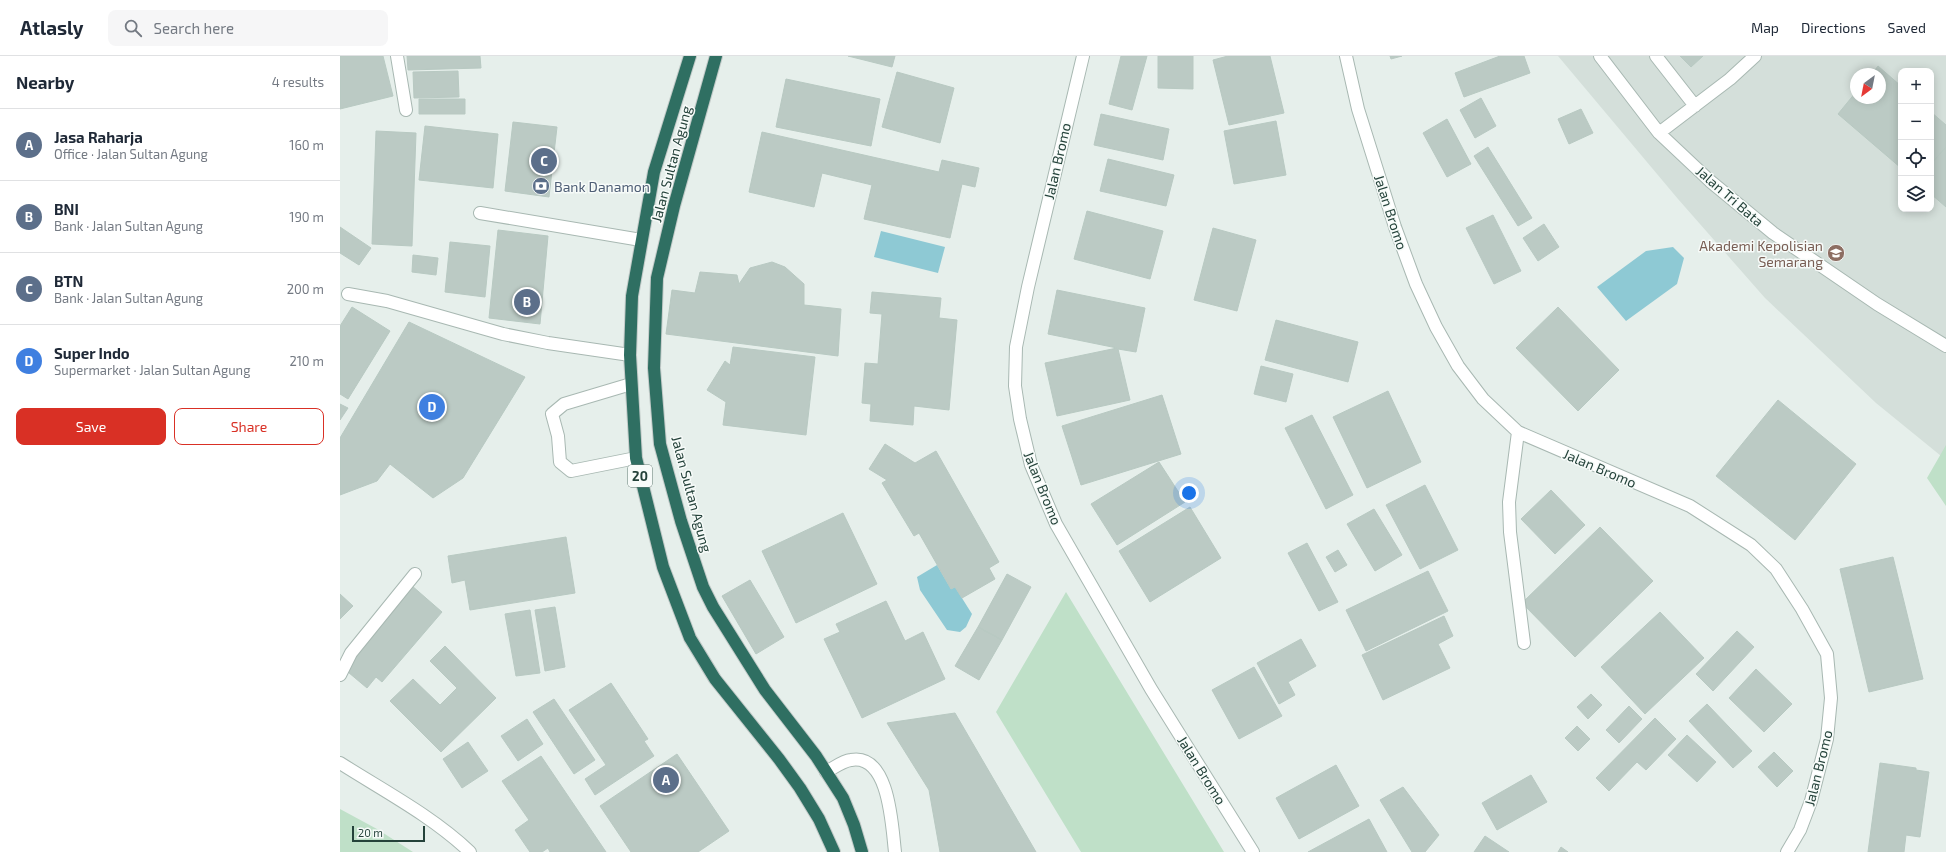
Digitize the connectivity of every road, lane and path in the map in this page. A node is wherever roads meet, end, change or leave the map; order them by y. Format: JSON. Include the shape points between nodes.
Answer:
{"nodes":[{"id":1,"x":397,"y":56,"type":"edge"},
{"id":2,"x":690,"y":56,"type":"edge"},
{"id":3,"x":716,"y":56,"type":"edge"},
{"id":4,"x":1083,"y":56,"type":"edge"},
{"id":5,"x":1346,"y":56,"type":"edge"},
{"id":6,"x":1600,"y":56,"type":"edge"},
{"id":7,"x":1656,"y":56,"type":"edge"},
{"id":8,"x":1755,"y":56,"type":"edge"},
{"id":9,"x":1695,"y":106,"type":"junction"},
{"id":10,"x":406,"y":110,"type":"dead end"},
{"id":11,"x":1659,"y":133,"type":"junction"},
{"id":12,"x":480,"y":213,"type":"dead end"},
{"id":13,"x":641,"y":240,"type":"junction"},
{"id":14,"x":348,"y":294,"type":"dead end"},
{"id":15,"x":1946,"y":346,"type":"edge"},
{"id":16,"x":630,"y":355,"type":"junction"},
{"id":17,"x":632,"y":384,"type":"junction"},
{"id":18,"x":1518,"y":432,"type":"junction"},
{"id":19,"x":636,"y":458,"type":"junction"},
{"id":20,"x":415,"y":574,"type":"dead end"},
{"id":21,"x":1524,"y":643,"type":"dead end"},
{"id":22,"x":341,"y":672,"type":"edge"},
{"id":23,"x":340,"y":763,"type":"edge"},
{"id":24,"x":826,"y":772,"type":"junction"},
{"id":25,"x":470,"y":852,"type":"edge"},
{"id":26,"x":834,"y":852,"type":"edge"},
{"id":27,"x":862,"y":852,"type":"edge"},
{"id":28,"x":895,"y":852,"type":"edge"},
{"id":29,"x":1253,"y":852,"type":"edge"},
{"id":30,"x":1787,"y":852,"type":"edge"}],
"edges":[{"from":1,"to":10,"type":"street"},
{"from":2,"to":13,"type":"highway","name":"Jalan Sultan Agung","number":"20","via":[[654,172]]},
{"from":3,"to":24,"type":"highway","name":"Jalan Sultan Agung","number":"20","via":[[674,206],[657,278],[654,368],[660,444],[681,521],[703,587],[713,607],[765,690]]},
{"from":4,"to":29,"type":"street","name":"Jalan Bromo","via":[[1016,347],[1015,386],[1020,419],[1031,465],[1056,524],[1151,689]]},
{"from":5,"to":18,"type":"street","name":"Jalan Bromo","via":[[1358,109],[1395,227],[1416,284],[1458,366],[1483,399]]},
{"from":6,"to":11,"type":"street","name":"Jalan Tri Bata"},
{"from":7,"to":9,"type":"street"},
{"from":8,"to":9,"type":"street"},
{"from":9,"to":11,"type":"street"},
{"from":11,"to":15,"type":"street","name":"Jalan Tri Bata","via":[[1710,181],[1774,233],[1877,304]]},
{"from":12,"to":13,"type":"street"},
{"from":13,"to":16,"type":"highway","name":"Jalan Sultan Agung","number":"20","via":[[632,296]]},
{"from":14,"to":16,"type":"street","via":[[387,301],[503,334]]},
{"from":16,"to":17,"type":"highway","name":"Jalan Sultan Agung","number":"20"},
{"from":17,"to":19,"type":"highway","name":"Jalan Sultan Agung","number":"20"},
{"from":17,"to":19,"type":"street","via":[[564,404],[552,414],[558,436],[560,462],[571,471]]},
{"from":18,"to":21,"type":"street","via":[[1509,502],[1510,532]]},
{"from":18,"to":30,"type":"street","name":"Jalan Bromo","via":[[1690,506],[1752,545],[1776,569],[1802,609],[1827,654],[1831,698],[1827,739],[1811,801],[1800,830]]},
{"from":19,"to":26,"type":"highway","name":"Jalan Sultan Agung","number":"20","via":[[663,567],[690,638],[715,679],[800,788],[819,819]]},
{"from":20,"to":22,"type":"street","via":[[351,653]]},
{"from":23,"to":25,"type":"street","via":[[431,821]]},
{"from":24,"to":27,"type":"highway","name":"Jalan Sultan Agung","number":"20","via":[[843,798]]},
{"from":24,"to":28,"type":"street","via":[[852,759],[868,764],[876,771],[883,781],[887,795]]}]}
